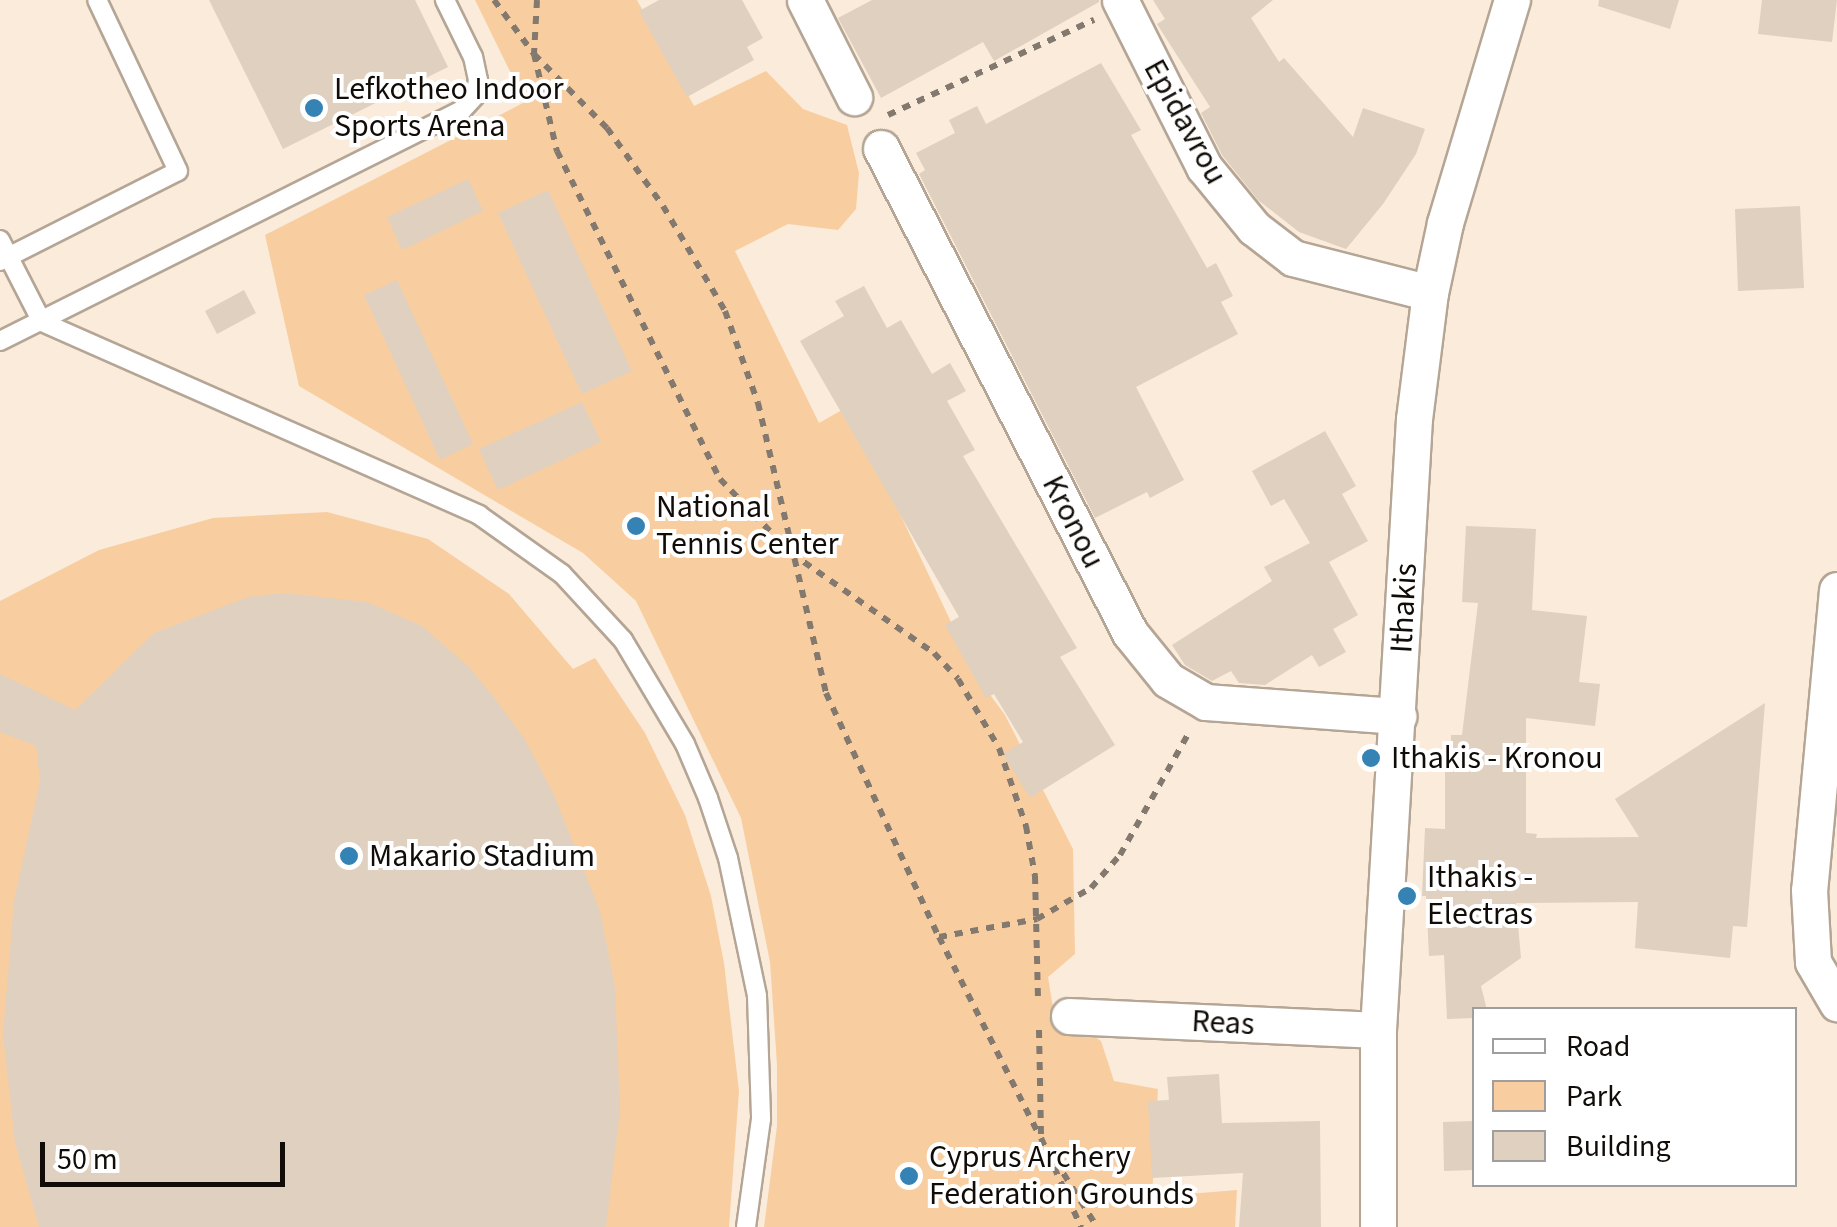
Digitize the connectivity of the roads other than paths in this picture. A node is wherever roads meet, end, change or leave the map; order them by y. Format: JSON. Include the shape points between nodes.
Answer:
{"nodes":[{"id":1,"x":97,"y":0,"type":"edge"},
{"id":2,"x":445,"y":0,"type":"edge"},
{"id":3,"x":805,"y":0,"type":"edge"},
{"id":4,"x":1512,"y":0,"type":"edge"},
{"id":5,"x":1122,"y":4,"type":"edge"},
{"id":6,"x":854,"y":97,"type":"dead end"},
{"id":7,"x":883,"y":132,"type":"road end"},
{"id":8,"x":3,"y":253,"type":"edge"},
{"id":9,"x":1430,"y":293,"type":"junction"},
{"id":10,"x":42,"y":322,"type":"junction"},
{"id":11,"x":0,"y":341,"type":"edge"},
{"id":12,"x":1837,"y":590,"type":"edge"},
{"id":13,"x":1398,"y":716,"type":"junction"},
{"id":14,"x":1837,"y":1003,"type":"edge"},
{"id":15,"x":1068,"y":1016,"type":"dead end"},
{"id":16,"x":1378,"y":1030,"type":"junction"},
{"id":17,"x":746,"y":1227,"type":"edge"},
{"id":18,"x":1378,"y":1227,"type":"edge"}],
"edges":[{"from":1,"to":8,"type":"lane","via":[[178,171]]},
{"from":2,"to":10,"type":"lane","via":[[478,80],[462,110]]},
{"from":3,"to":6,"type":"street"},
{"from":4,"to":9,"type":"street","name":"Ithakis","via":[[1454,188]]},
{"from":5,"to":9,"type":"street","name":"Epidavrou","via":[[1204,167],[1254,228],[1293,258]]},
{"from":7,"to":13,"type":"street","name":"Kronou","via":[[1130,633],[1168,680],[1206,702]]},
{"from":8,"to":10,"type":"lane"},
{"from":9,"to":13,"type":"street","name":"Ithakis","via":[[1414,419]]},
{"from":10,"to":11,"type":"lane"},
{"from":10,"to":17,"type":"lane","via":[[480,516],[562,574],[623,640],[708,798],[758,996],[760,1119]]},
{"from":12,"to":14,"type":"street","via":[[1808,890],[1813,962]]},
{"from":13,"to":16,"type":"street","name":"Ithakis"},
{"from":15,"to":16,"type":"street","name":"Reas"},
{"from":16,"to":18,"type":"street","name":"Ithakis"}]}
